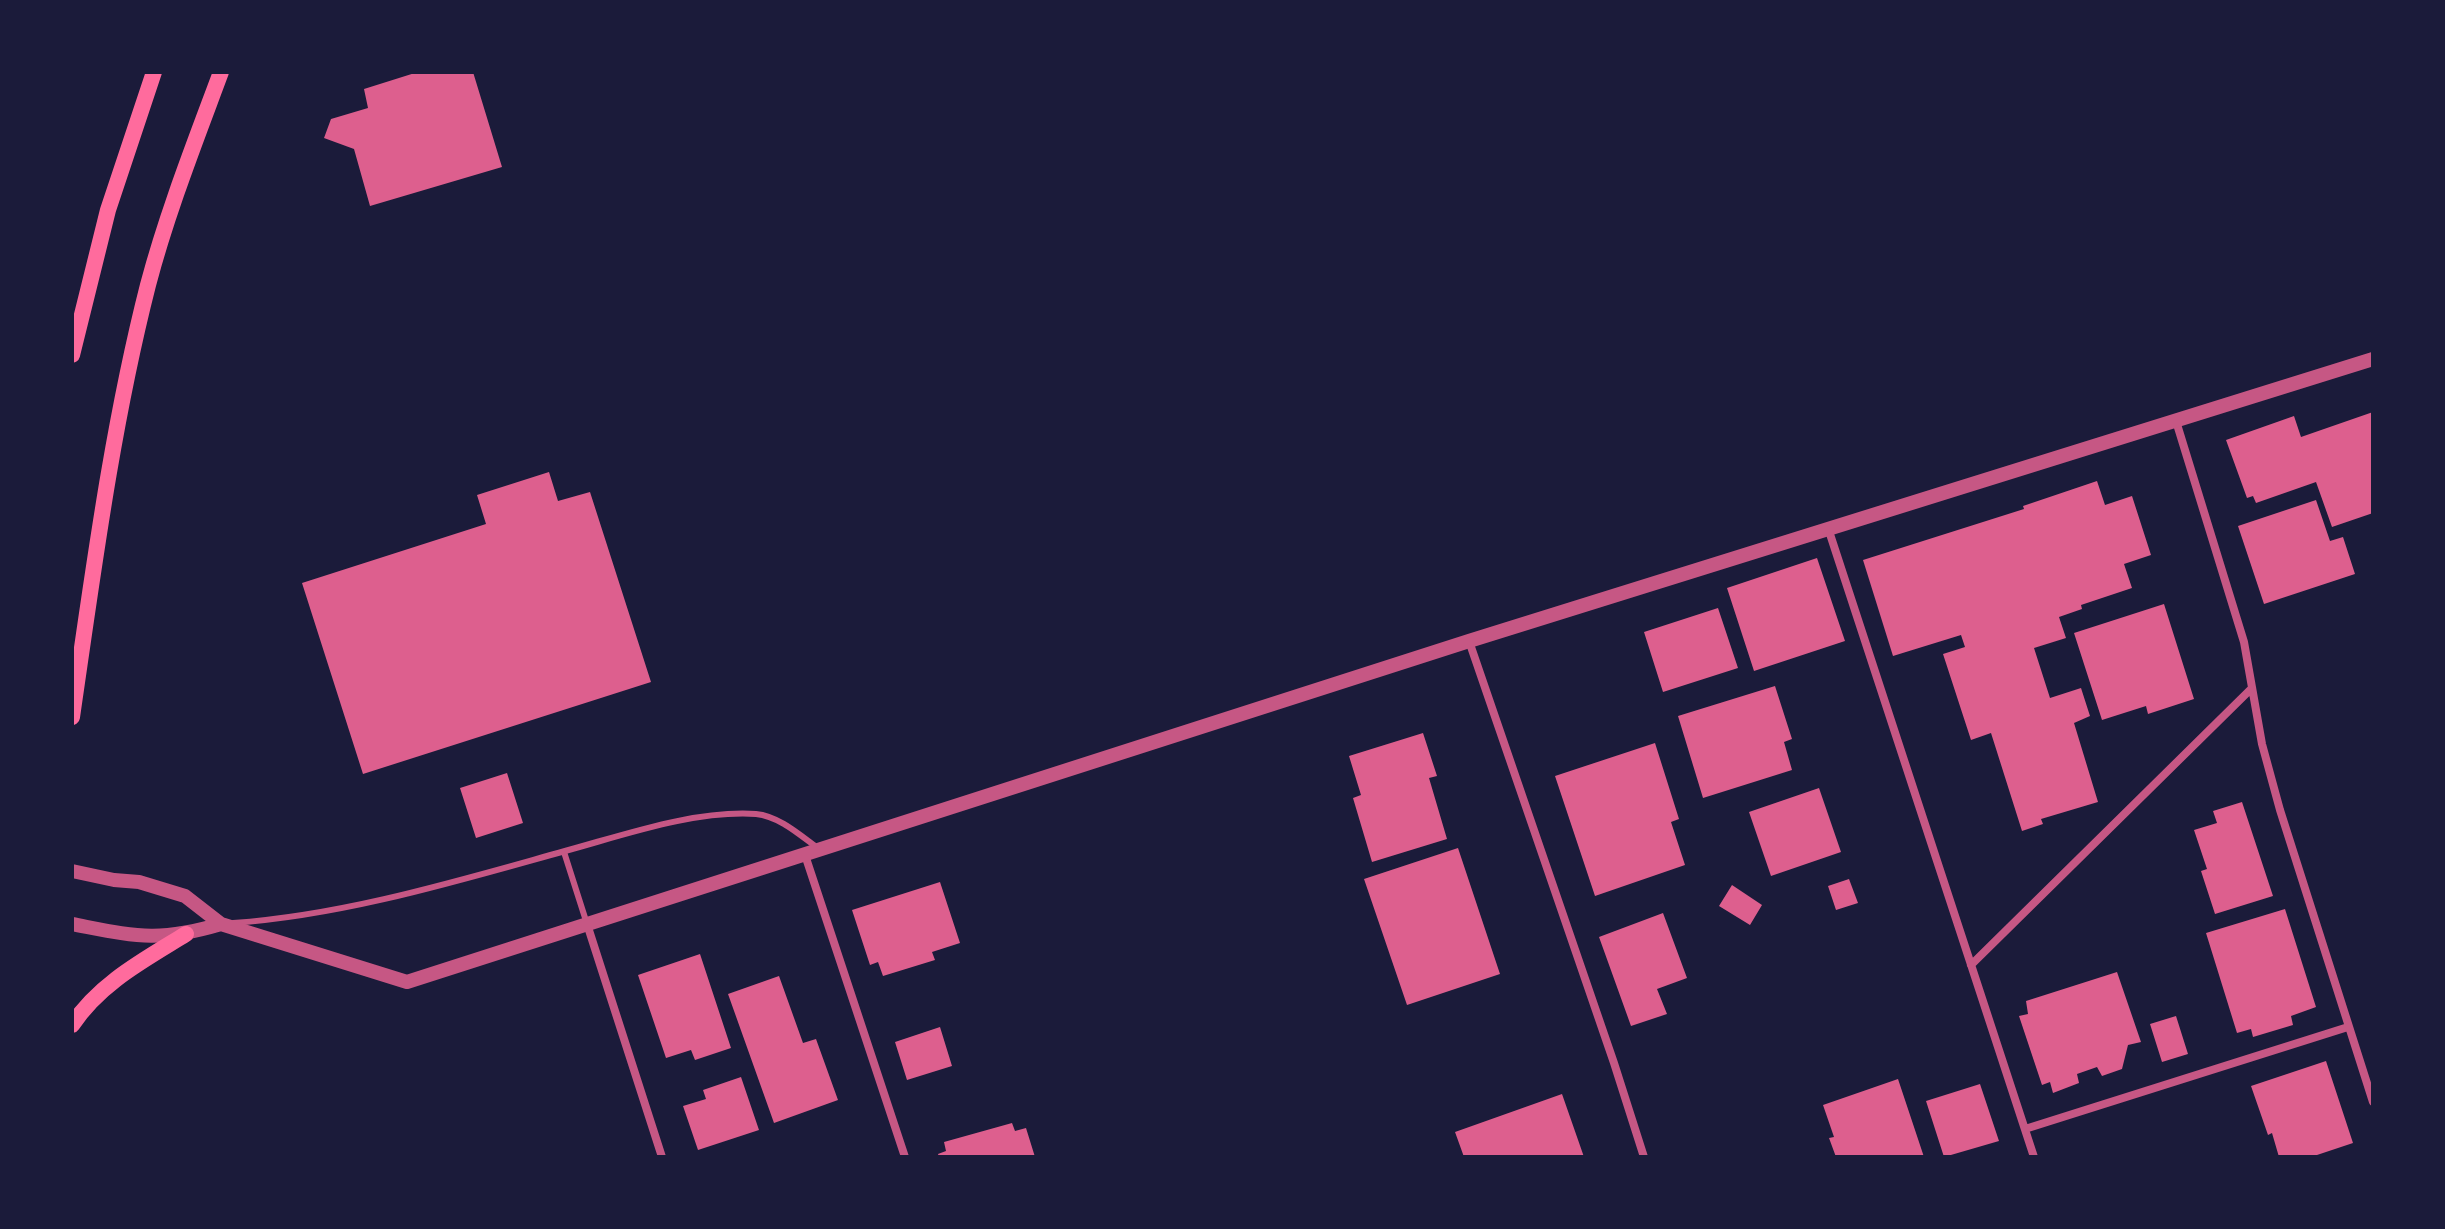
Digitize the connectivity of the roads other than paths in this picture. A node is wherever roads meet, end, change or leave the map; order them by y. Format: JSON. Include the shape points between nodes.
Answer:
{"nodes":[{"id":1,"x":154,"y":72,"type":"edge"},
{"id":2,"x":221,"y":72,"type":"edge"},
{"id":3,"x":72,"y":355,"type":"edge"},
{"id":4,"x":2373,"y":359,"type":"edge"},
{"id":5,"x":2176,"y":421,"type":"junction"},
{"id":6,"x":1828,"y":528,"type":"junction"},
{"id":7,"x":1469,"y":641,"type":"junction"},
{"id":8,"x":2252,"y":688,"type":"junction"},
{"id":9,"x":72,"y":717,"type":"edge"},
{"id":10,"x":564,"y":852,"type":"junction"},
{"id":11,"x":812,"y":852,"type":"junction"},
{"id":12,"x":72,"y":871,"type":"edge"},
{"id":13,"x":72,"y":924,"type":"edge"},
{"id":14,"x":221,"y":924,"type":"junction"},
{"id":15,"x":587,"y":924,"type":"junction"},
{"id":16,"x":186,"y":934,"type":"junction"},
{"id":17,"x":1971,"y":965,"type":"junction"},
{"id":18,"x":72,"y":1025,"type":"edge"},
{"id":19,"x":2348,"y":1027,"type":"junction"},
{"id":20,"x":2373,"y":1102,"type":"edge"},
{"id":21,"x":2025,"y":1129,"type":"junction"},
{"id":22,"x":662,"y":1157,"type":"edge"},
{"id":23,"x":905,"y":1157,"type":"edge"},
{"id":24,"x":1644,"y":1157,"type":"edge"},
{"id":25,"x":2034,"y":1157,"type":"edge"}],
"edges":[{"from":1,"to":3,"type":"main road","via":[[108,210]]},
{"from":2,"to":9,"type":"main road","via":[[148,284],[122,405]]},
{"from":4,"to":5,"type":"street"},
{"from":5,"to":6,"type":"street"},
{"from":5,"to":8,"type":"street","via":[[2233,601]]},
{"from":6,"to":7,"type":"street"},
{"from":6,"to":17,"type":"street"},
{"from":7,"to":11,"type":"street"},
{"from":7,"to":24,"type":"street"},
{"from":8,"to":17,"type":"street"},
{"from":8,"to":19,"type":"street","via":[[2280,810]]},
{"from":10,"to":11,"type":"lane","via":[[729,814],[760,814],[791,828]]},
{"from":10,"to":14,"type":"lane","via":[[366,902]]},
{"from":10,"to":15,"type":"lane"},
{"from":11,"to":15,"type":"street"},
{"from":11,"to":23,"type":"street"},
{"from":12,"to":14,"type":"street","via":[[185,896]]},
{"from":13,"to":16,"type":"street","via":[[136,937]]},
{"from":14,"to":15,"type":"street","via":[[407,982]]},
{"from":14,"to":16,"type":"street"},
{"from":15,"to":22,"type":"street"},
{"from":16,"to":18,"type":"main road","via":[[97,992]]},
{"from":17,"to":21,"type":"street"},
{"from":19,"to":20,"type":"street"},
{"from":19,"to":21,"type":"street"},
{"from":21,"to":25,"type":"street"}]}
